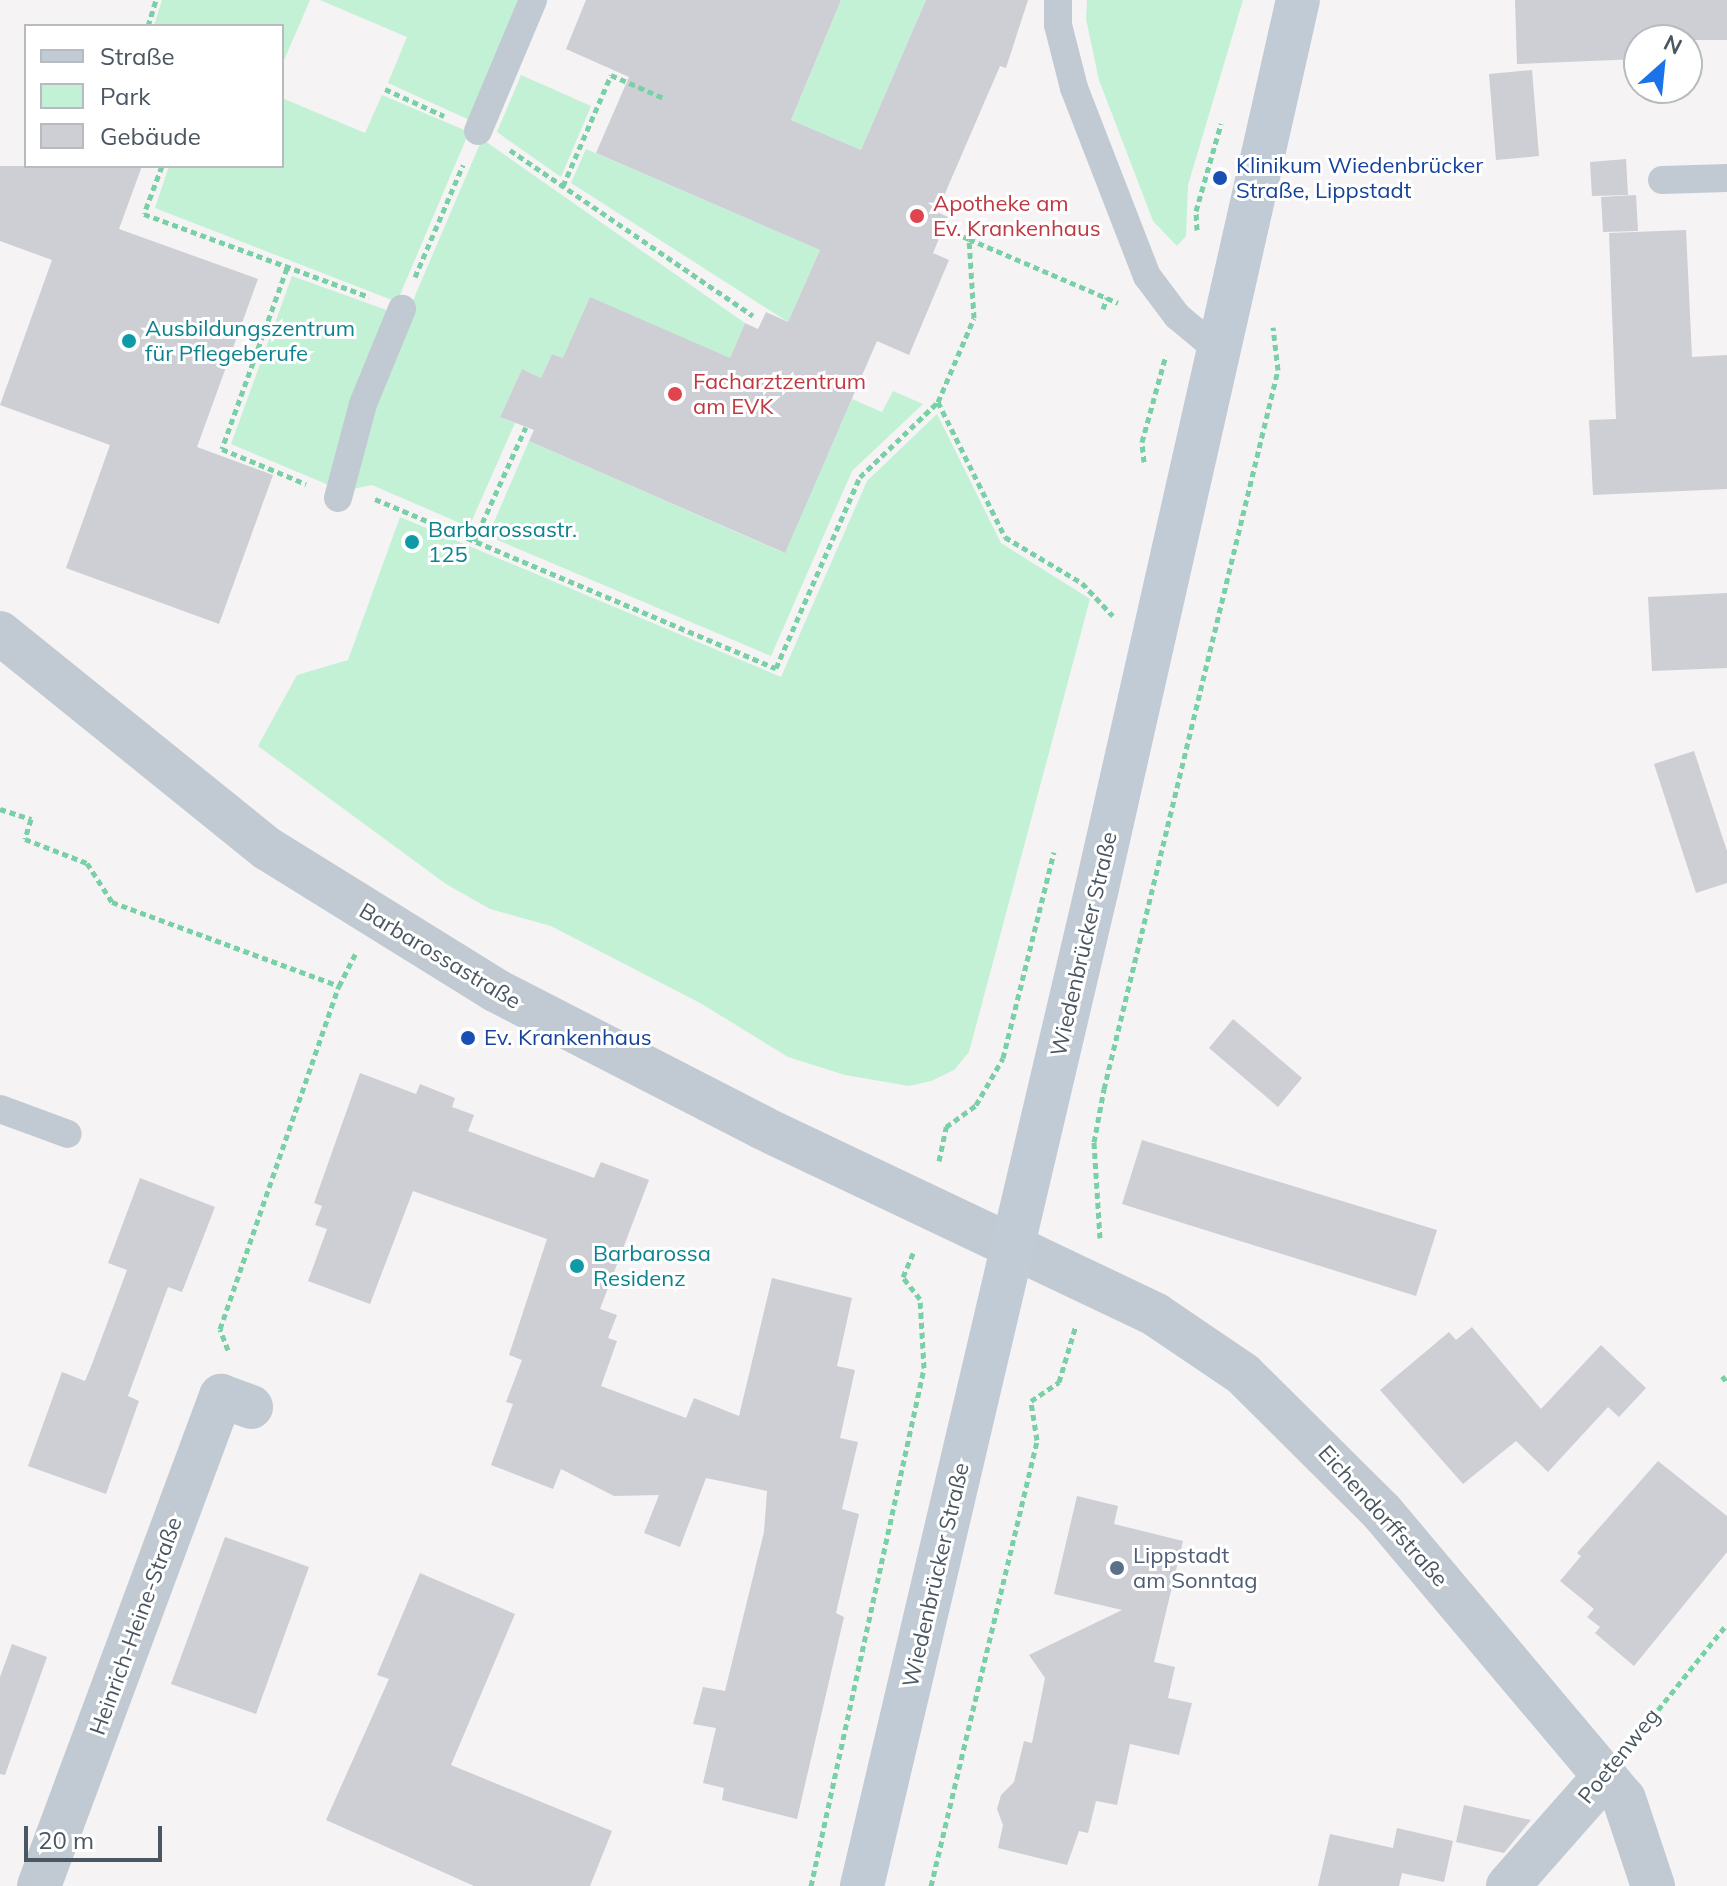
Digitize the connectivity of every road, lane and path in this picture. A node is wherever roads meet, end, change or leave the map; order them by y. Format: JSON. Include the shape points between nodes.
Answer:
{"nodes":[{"id":1,"x":156,"y":0,"type":"edge"},
{"id":2,"x":533,"y":0,"type":"edge"},
{"id":3,"x":1058,"y":0,"type":"edge"},
{"id":4,"x":1298,"y":0,"type":"edge"},
{"id":5,"x":149,"y":24,"type":"edge"},
{"id":6,"x":385,"y":89,"type":"dead end"},
{"id":7,"x":666,"y":99,"type":"dead end"},
{"id":8,"x":490,"y":138,"type":"junction"},
{"id":9,"x":161,"y":168,"type":"edge"},
{"id":10,"x":1727,"y":178,"type":"edge"},
{"id":11,"x":1662,"y":180,"type":"dead end"},
{"id":12,"x":563,"y":186,"type":"junction"},
{"id":13,"x":943,"y":228,"type":"dead end"},
{"id":14,"x":969,"y":239,"type":"junction"},
{"id":15,"x":287,"y":268,"type":"junction"},
{"id":16,"x":1107,"y":298,"type":"junction"},
{"id":17,"x":402,"y":309,"type":"junction"},
{"id":18,"x":1103,"y":309,"type":"dead end"},
{"id":19,"x":753,"y":316,"type":"dead end"},
{"id":20,"x":1176,"y":321,"type":"junction"},
{"id":21,"x":1219,"y":351,"type":"junction"},
{"id":22,"x":1278,"y":370,"type":"dead end"},
{"id":23,"x":938,"y":402,"type":"junction"},
{"id":24,"x":526,"y":427,"type":"dead end"},
{"id":25,"x":1145,"y":468,"type":"dead end"},
{"id":26,"x":338,"y":498,"type":"junction"},
{"id":27,"x":474,"y":541,"type":"junction"},
{"id":28,"x":1116,"y":607,"type":"dead end"},
{"id":29,"x":1113,"y":616,"type":"junction"},
{"id":30,"x":1109,"y":632,"type":"dead end"},
{"id":31,"x":0,"y":633,"type":"edge"},
{"id":32,"x":0,"y":809,"type":"edge"},
{"id":33,"x":1056,"y":845,"type":"dead end"},
{"id":34,"x":373,"y":917,"type":"junction"},
{"id":35,"x":339,"y":986,"type":"junction"},
{"id":36,"x":0,"y":1109,"type":"edge"},
{"id":37,"x":68,"y":1134,"type":"dead end"},
{"id":38,"x":931,"y":1210,"type":"junction"},
{"id":39,"x":1013,"y":1249,"type":"junction"},
{"id":40,"x":1090,"y":1281,"type":"junction"},
{"id":41,"x":1722,"y":1376,"type":"dead end"},
{"id":42,"x":1727,"y":1382,"type":"edge"},
{"id":43,"x":251,"y":1407,"type":"joint"},
{"id":44,"x":1727,"y":1624,"type":"edge"},
{"id":45,"x":1605,"y":1776,"type":"junction"},
{"id":46,"x":39,"y":1886,"type":"edge"},
{"id":47,"x":811,"y":1886,"type":"edge"},
{"id":48,"x":862,"y":1886,"type":"edge"},
{"id":49,"x":931,"y":1886,"type":"edge"},
{"id":50,"x":1508,"y":1886,"type":"edge"},
{"id":51,"x":1653,"y":1886,"type":"edge"}],
"edges":[{"from":1,"to":5,"type":"path"},
{"from":2,"to":8,"type":"lane"},
{"from":3,"to":20,"type":"lane","via":[[1058,25],[1074,88],[1147,276]]},
{"from":4,"to":21,"type":"street","name":"Wiedenbrücker Straße"},
{"from":6,"to":8,"type":"path"},
{"from":7,"to":12,"type":"path","via":[[611,75]]},
{"from":8,"to":12,"type":"path"},
{"from":8,"to":17,"type":"path"},
{"from":9,"to":15,"type":"path","via":[[144,214]]},
{"from":10,"to":11,"type":"lane"},
{"from":12,"to":19,"type":"path"},
{"from":13,"to":14,"type":"path"},
{"from":14,"to":16,"type":"path"},
{"from":14,"to":23,"type":"path","via":[[974,318]]},
{"from":15,"to":17,"type":"path"},
{"from":15,"to":26,"type":"path","via":[[222,449]]},
{"from":16,"to":18,"type":"path"},
{"from":16,"to":20,"type":"path"},
{"from":17,"to":26,"type":"lane","via":[[363,404]]},
{"from":20,"to":21,"type":"lane"},
{"from":20,"to":25,"type":"path","via":[[1142,442]]},
{"from":21,"to":39,"type":"street","name":"Wiedenbrücker Straße"},
{"from":22,"to":40,"type":"path","via":[[1104,1089],[1094,1142],[1103,1227]]},
{"from":23,"to":27,"type":"path","via":[[860,477],[776,668]]},
{"from":23,"to":29,"type":"path","via":[[1005,537],[1082,583]]},
{"from":24,"to":27,"type":"path"},
{"from":26,"to":27,"type":"path","via":[[361,493]]},
{"from":28,"to":29,"type":"path"},
{"from":29,"to":30,"type":"path"},
{"from":31,"to":34,"type":"street","name":"Barbarossastraße","via":[[268,849]]},
{"from":32,"to":35,"type":"path","via":[[31,819],[25,839],[87,863],[112,902]]},
{"from":33,"to":38,"type":"path","via":[[1003,1058],[976,1105],[946,1127]]},
{"from":34,"to":35,"type":"path"},
{"from":34,"to":38,"type":"street","name":"Barbarossastraße","via":[[553,1023]]},
{"from":35,"to":43,"type":"path","via":[[220,1329]]},
{"from":36,"to":37,"type":"lane"},
{"from":38,"to":39,"type":"street","name":"Barbarossastraße"},
{"from":38,"to":47,"type":"path","via":[[903,1277],[920,1299],[924,1368]]},
{"from":39,"to":40,"type":"street","name":"Eichendorffstraße"},
{"from":39,"to":48,"type":"street","name":"Wiedenbrücker Straße"},
{"from":40,"to":45,"type":"street","name":"Eichendorffstraße","via":[[1156,1315],[1243,1374],[1329,1454]]},
{"from":40,"to":49,"type":"path","via":[[1059,1382],[1031,1401],[1037,1440]]},
{"from":41,"to":42,"type":"path"},
{"from":43,"to":46,"type":"street","name":"Heinrich-Heine-Straße","via":[[221,1396]]},
{"from":44,"to":45,"type":"path","name":"Poetenweg"},
{"from":45,"to":50,"type":"street","name":"Poetenweg"},
{"from":45,"to":51,"type":"street","name":"Eichendorffstraße","via":[[1624,1799]]}]}
